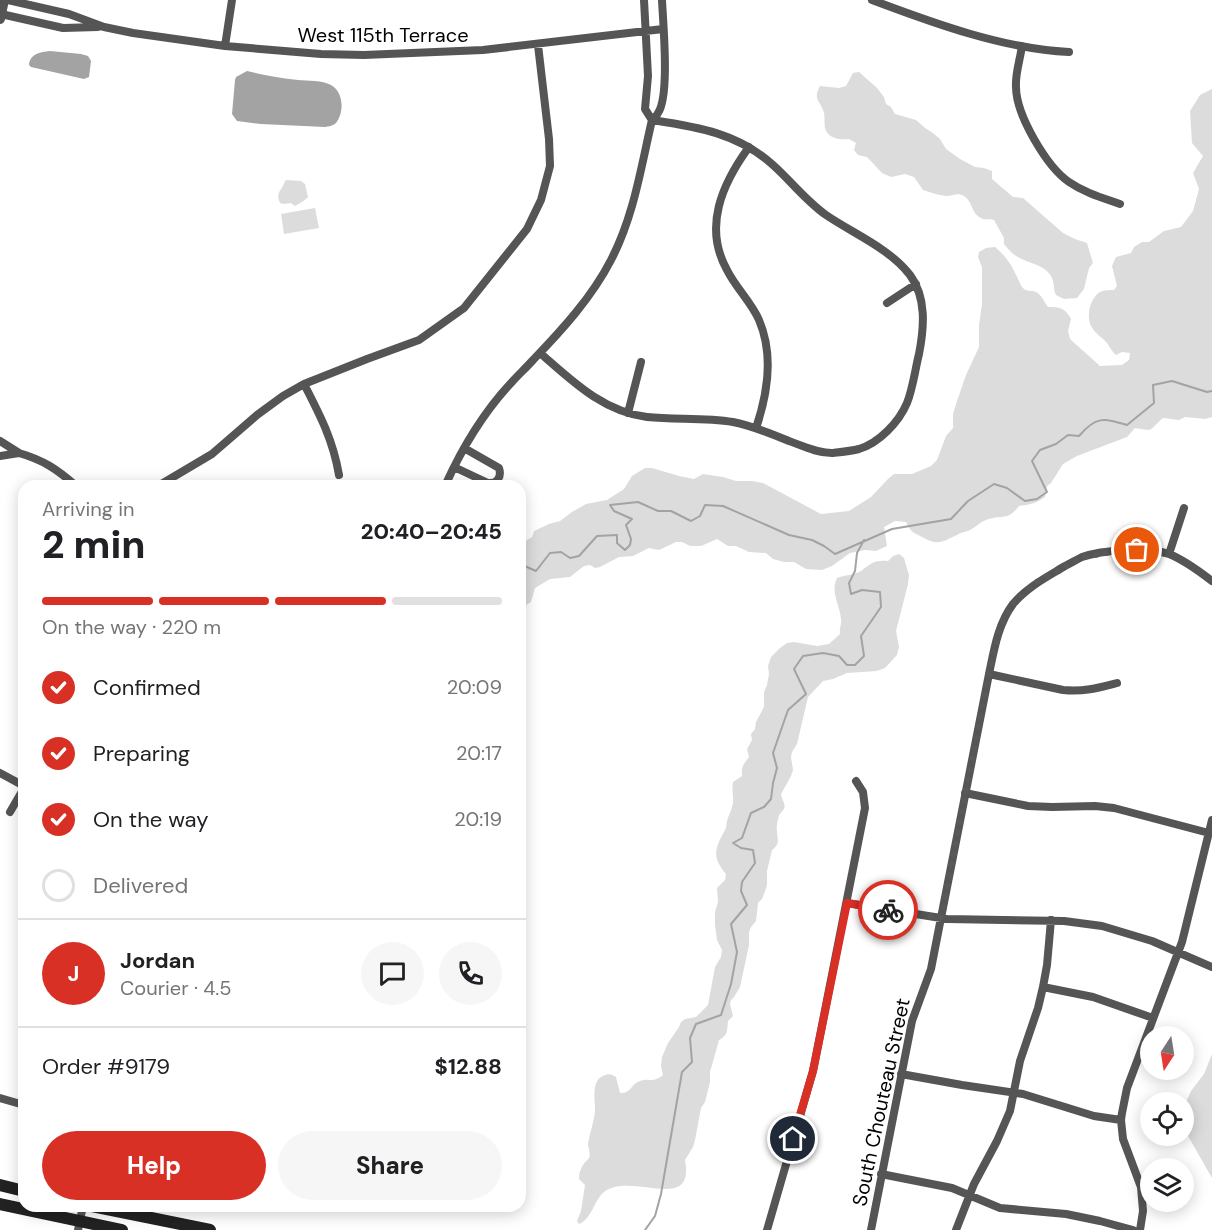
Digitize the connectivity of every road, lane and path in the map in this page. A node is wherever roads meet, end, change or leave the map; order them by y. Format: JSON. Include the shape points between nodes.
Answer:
{"nodes":[{"id":1,"x":6,"y":0,"type":"edge"},
{"id":2,"x":232,"y":0,"type":"edge"},
{"id":3,"x":645,"y":0,"type":"edge"},
{"id":4,"x":662,"y":0,"type":"edge"},
{"id":5,"x":872,"y":0,"type":"edge"},
{"id":6,"x":1,"y":17,"type":"edge"},
{"id":7,"x":104,"y":27,"type":"junction"},
{"id":8,"x":663,"y":29,"type":"junction"},
{"id":9,"x":646,"y":31,"type":"junction"},
{"id":10,"x":538,"y":45,"type":"junction"},
{"id":11,"x":225,"y":46,"type":"junction"},
{"id":12,"x":1022,"y":46,"type":"junction"},
{"id":13,"x":1069,"y":52,"type":"dead end"},
{"id":14,"x":652,"y":120,"type":"junction"},
{"id":15,"x":749,"y":147,"type":"junction"},
{"id":16,"x":1120,"y":204,"type":"dead end"},
{"id":17,"x":916,"y":284,"type":"junction"},
{"id":18,"x":887,"y":303,"type":"dead end"},
{"id":19,"x":540,"y":353,"type":"junction"},
{"id":20,"x":641,"y":362,"type":"dead end"},
{"id":21,"x":304,"y":384,"type":"junction"},
{"id":22,"x":628,"y":413,"type":"junction"},
{"id":23,"x":756,"y":428,"type":"junction"},
{"id":24,"x":0,"y":441,"type":"edge"},
{"id":25,"x":464,"y":448,"type":"junction"},
{"id":26,"x":18,"y":453,"type":"junction"},
{"id":27,"x":0,"y":456,"type":"edge"},
{"id":28,"x":454,"y":467,"type":"junction"},
{"id":29,"x":339,"y":475,"type":"dead end"},
{"id":30,"x":68,"y":480,"type":"edge"},
{"id":31,"x":178,"y":480,"type":"edge"},
{"id":32,"x":448,"y":480,"type":"edge"},
{"id":33,"x":482,"y":480,"type":"edge"},
{"id":34,"x":498,"y":480,"type":"edge"},
{"id":35,"x":1184,"y":508,"type":"dead end"},
{"id":36,"x":1168,"y":554,"type":"junction"},
{"id":37,"x":1212,"y":581,"type":"edge"},
{"id":38,"x":989,"y":674,"type":"junction"},
{"id":39,"x":1118,"y":682,"type":"dead end"},
{"id":40,"x":0,"y":773,"type":"edge"},
{"id":41,"x":856,"y":781,"type":"dead end"},
{"id":42,"x":18,"y":784,"type":"edge"},
{"id":43,"x":965,"y":793,"type":"junction"},
{"id":44,"x":18,"y":798,"type":"edge"},
{"id":45,"x":10,"y":812,"type":"dead end"},
{"id":46,"x":1212,"y":820,"type":"edge"},
{"id":47,"x":1209,"y":833,"type":"junction"},
{"id":48,"x":847,"y":903,"type":"junction"},
{"id":49,"x":941,"y":918,"type":"junction"},
{"id":50,"x":1051,"y":920,"type":"junction"},
{"id":51,"x":1178,"y":953,"type":"junction"},
{"id":52,"x":1212,"y":967,"type":"edge"},
{"id":53,"x":1043,"y":987,"type":"junction"},
{"id":54,"x":1153,"y":1018,"type":"junction"},
{"id":55,"x":901,"y":1074,"type":"junction"},
{"id":56,"x":1014,"y":1092,"type":"junction"},
{"id":57,"x":0,"y":1098,"type":"edge"},
{"id":58,"x":18,"y":1103,"type":"edge"},
{"id":59,"x":1121,"y":1119,"type":"junction"},
{"id":60,"x":881,"y":1174,"type":"junction"},
{"id":61,"x":0,"y":1185,"type":"edge"},
{"id":62,"x":18,"y":1190,"type":"edge"},
{"id":63,"x":969,"y":1196,"type":"junction"},
{"id":64,"x":0,"y":1204,"type":"edge"},
{"id":65,"x":18,"y":1209,"type":"edge"},
{"id":66,"x":29,"y":1212,"type":"edge"},
{"id":67,"x":122,"y":1212,"type":"edge"},
{"id":68,"x":79,"y":1226,"type":"edge"},
{"id":69,"x":122,"y":1230,"type":"edge"},
{"id":70,"x":210,"y":1230,"type":"edge"},
{"id":71,"x":766,"y":1230,"type":"edge"},
{"id":72,"x":871,"y":1230,"type":"edge"},
{"id":73,"x":956,"y":1230,"type":"edge"},
{"id":74,"x":1133,"y":1230,"type":"edge"},
{"id":75,"x":1140,"y":1230,"type":"edge"}],
"edges":[{"from":1,"to":6,"type":"street"},
{"from":1,"to":7,"type":"street","name":"West 115th Terrace","via":[[69,14]]},
{"from":2,"to":11,"type":"street"},
{"from":3,"to":9,"type":"street"},
{"from":4,"to":8,"type":"street"},
{"from":5,"to":12,"type":"street"},
{"from":6,"to":7,"type":"street","name":"West 115th Terrace","via":[[63,27]]},
{"from":7,"to":11,"type":"street","name":"West 115th Terrace"},
{"from":8,"to":9,"type":"street","name":"West 115th Terrace"},
{"from":8,"to":14,"type":"street","via":[[663,94],[659,112]]},
{"from":9,"to":10,"type":"street","name":"West 115th Terrace"},
{"from":9,"to":14,"type":"street","via":[[645,109]]},
{"from":10,"to":11,"type":"street","name":"West 115th Terrace","via":[[364,55]]},
{"from":10,"to":21,"type":"street","via":[[550,166],[541,200],[526,229],[464,308],[438,328],[419,340]]},
{"from":12,"to":13,"type":"street"},
{"from":12,"to":16,"type":"street","via":[[1017,99],[1023,118],[1048,161],[1079,189]]},
{"from":14,"to":15,"type":"street","via":[[712,131]]},
{"from":14,"to":19,"type":"street","via":[[630,214],[611,260],[584,302]]},
{"from":15,"to":17,"type":"street","via":[[820,211],[889,254]]},
{"from":15,"to":23,"type":"street","via":[[723,192],[716,225],[726,269],[760,322],[768,355],[768,383]]},
{"from":17,"to":18,"type":"street"},
{"from":17,"to":23,"type":"street","via":[[923,326],[912,385],[900,416],[877,440],[861,449],[830,453]]},
{"from":19,"to":22,"type":"street","via":[[584,391]]},
{"from":19,"to":25,"type":"street","via":[[487,411]]},
{"from":20,"to":22,"type":"street"},
{"from":21,"to":29,"type":"street","via":[[335,453]]},
{"from":21,"to":31,"type":"street","via":[[257,415]]},
{"from":22,"to":23,"type":"street","via":[[710,418]]},
{"from":24,"to":26,"type":"street"},
{"from":25,"to":28,"type":"street"},
{"from":25,"to":34,"type":"street","via":[[499,468]]},
{"from":26,"to":27,"type":"street"},
{"from":26,"to":30,"type":"street","via":[[38,459]]},
{"from":28,"to":32,"type":"street"},
{"from":28,"to":33,"type":"street"},
{"from":35,"to":36,"type":"street"},
{"from":36,"to":37,"type":"street","name":"South Chouteau Street"},
{"from":36,"to":38,"type":"street","name":"South Chouteau Street","via":[[1137,550],[1082,557],[1037,582],[1013,604],[1000,628]]},
{"from":38,"to":39,"type":"street","via":[[1074,691]]},
{"from":38,"to":43,"type":"street","name":"South Chouteau Street"},
{"from":40,"to":42,"type":"street"},
{"from":41,"to":48,"type":"street","via":[[863,792],[865,808]]},
{"from":43,"to":47,"type":"street","via":[[1038,807],[1114,808]]},
{"from":43,"to":49,"type":"street","name":"South Chouteau Street"},
{"from":44,"to":45,"type":"street"},
{"from":46,"to":47,"type":"street"},
{"from":47,"to":51,"type":"street"},
{"from":48,"to":49,"type":"street"},
{"from":48,"to":71,"type":"street","via":[[813,1071]]},
{"from":49,"to":50,"type":"street"},
{"from":49,"to":55,"type":"street","name":"South Chouteau Street"},
{"from":50,"to":51,"type":"street","via":[[1102,926]]},
{"from":50,"to":53,"type":"street"},
{"from":51,"to":52,"type":"street"},
{"from":51,"to":54,"type":"street"},
{"from":53,"to":54,"type":"street","via":[[1093,997]]},
{"from":53,"to":56,"type":"street"},
{"from":54,"to":59,"type":"street","via":[[1127,1088]]},
{"from":55,"to":56,"type":"street"},
{"from":55,"to":60,"type":"street","name":"South Chouteau Street"},
{"from":56,"to":59,"type":"street","via":[[1094,1116]]},
{"from":56,"to":63,"type":"street","via":[[1002,1131]]},
{"from":57,"to":58,"type":"street"},
{"from":59,"to":75,"type":"street","via":[[1123,1139],[1141,1187]]},
{"from":60,"to":63,"type":"street","via":[[952,1188]]},
{"from":60,"to":72,"type":"street","name":"South Chouteau Street"},
{"from":61,"to":62,"type":"main road"},
{"from":63,"to":73,"type":"street"},
{"from":63,"to":74,"type":"street","via":[[1000,1208],[1066,1214]]},
{"from":64,"to":65,"type":"main road"},
{"from":66,"to":68,"type":"main road"},
{"from":67,"to":70,"type":"main road"},
{"from":68,"to":69,"type":"main road"}]}
